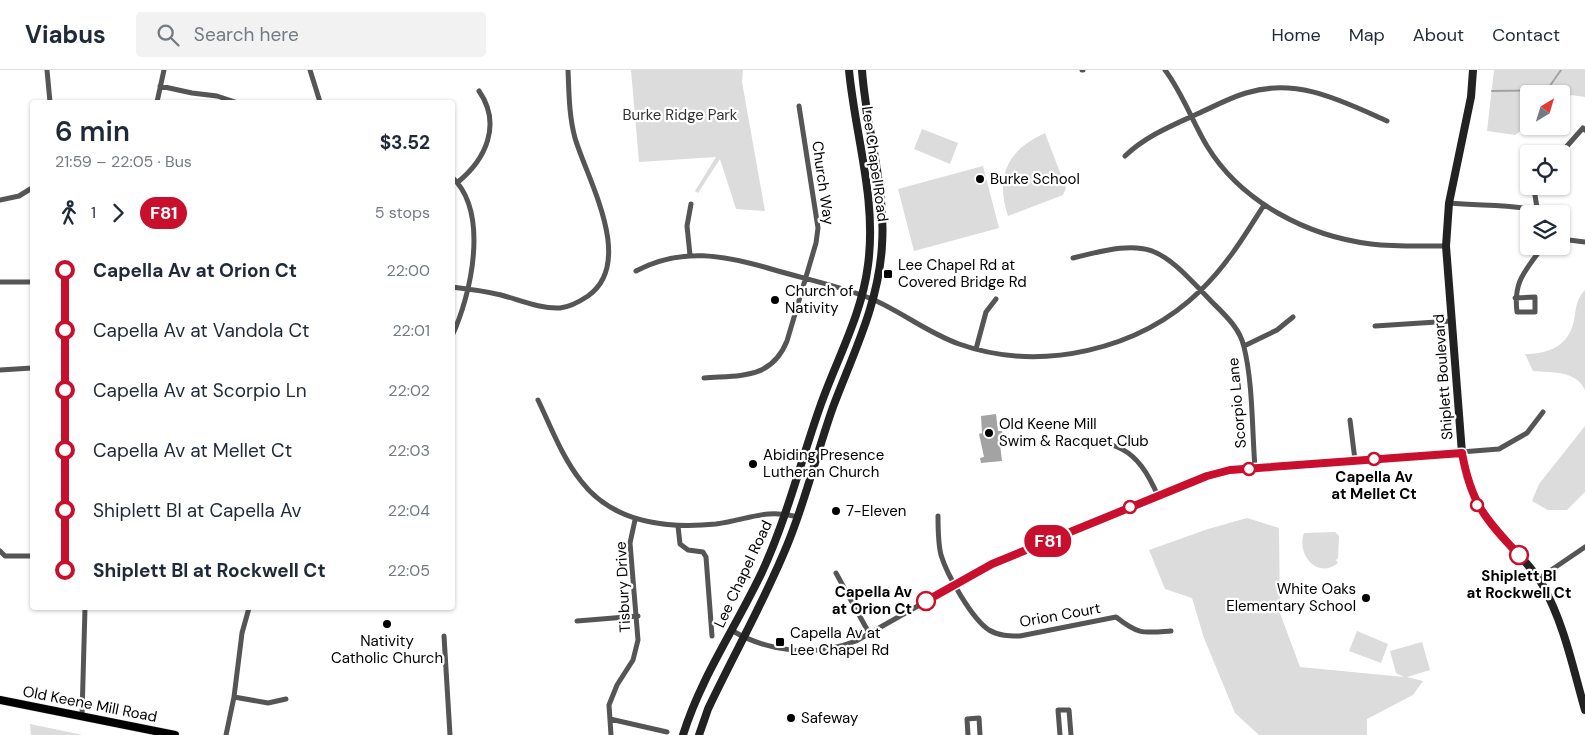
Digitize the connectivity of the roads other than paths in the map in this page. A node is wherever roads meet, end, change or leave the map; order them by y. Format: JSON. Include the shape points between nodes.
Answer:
{"nodes":[{"id":1,"x":48,"y":70,"type":"edge"},
{"id":2,"x":164,"y":70,"type":"edge"},
{"id":3,"x":310,"y":70,"type":"edge"},
{"id":4,"x":568,"y":70,"type":"edge"},
{"id":5,"x":849,"y":70,"type":"edge"},
{"id":6,"x":862,"y":70,"type":"edge"},
{"id":7,"x":1165,"y":70,"type":"edge"},
{"id":8,"x":1473,"y":70,"type":"edge"},
{"id":9,"x":160,"y":86,"type":"junction"},
{"id":10,"x":479,"y":91,"type":"dead end"},
{"id":11,"x":50,"y":100,"type":"edge"},
{"id":12,"x":157,"y":100,"type":"edge"},
{"id":13,"x":229,"y":100,"type":"edge"},
{"id":14,"x":319,"y":100,"type":"edge"},
{"id":15,"x":799,"y":106,"type":"dead end"},
{"id":16,"x":1192,"y":116,"type":"junction"},
{"id":17,"x":1387,"y":121,"type":"dead end"},
{"id":18,"x":1585,"y":130,"type":"edge"},
{"id":19,"x":1568,"y":145,"type":"edge"},
{"id":20,"x":1125,"y":156,"type":"dead end"},
{"id":21,"x":455,"y":180,"type":"edge"},
{"id":22,"x":458,"y":182,"type":"junction"},
{"id":23,"x":30,"y":189,"type":"edge"},
{"id":24,"x":0,"y":200,"type":"edge"},
{"id":25,"x":1449,"y":203,"type":"junction"},
{"id":26,"x":691,"y":204,"type":"dead end"},
{"id":27,"x":1264,"y":205,"type":"junction"},
{"id":28,"x":1520,"y":208,"type":"edge"},
{"id":29,"x":1570,"y":240,"type":"edge"},
{"id":30,"x":1585,"y":242,"type":"edge"},
{"id":31,"x":1446,"y":246,"type":"junction"},
{"id":32,"x":690,"y":255,"type":"junction"},
{"id":33,"x":1537,"y":255,"type":"edge"},
{"id":34,"x":1072,"y":258,"type":"dead end"},
{"id":35,"x":636,"y":271,"type":"dead end"},
{"id":36,"x":805,"y":279,"type":"junction"},
{"id":37,"x":0,"y":282,"type":"edge"},
{"id":38,"x":30,"y":282,"type":"edge"},
{"id":39,"x":455,"y":287,"type":"edge"},
{"id":40,"x":470,"y":289,"type":"junction"},
{"id":41,"x":1201,"y":290,"type":"junction"},
{"id":42,"x":862,"y":296,"type":"junction"},
{"id":43,"x":1515,"y":298,"type":"junction"},
{"id":44,"x":996,"y":299,"type":"dead end"},
{"id":45,"x":874,"y":300,"type":"junction"},
{"id":46,"x":1293,"y":317,"type":"dead end"},
{"id":47,"x":1452,"y":321,"type":"junction"},
{"id":48,"x":1375,"y":326,"type":"dead end"},
{"id":49,"x":455,"y":328,"type":"edge"},
{"id":50,"x":1244,"y":346,"type":"junction"},
{"id":51,"x":976,"y":349,"type":"junction"},
{"id":52,"x":30,"y":368,"type":"edge"},
{"id":53,"x":0,"y":370,"type":"edge"},
{"id":54,"x":704,"y":378,"type":"dead end"},
{"id":55,"x":538,"y":400,"type":"dead end"},
{"id":56,"x":1543,"y":412,"type":"dead end"},
{"id":57,"x":1350,"y":420,"type":"dead end"},
{"id":58,"x":1065,"y":440,"type":"dead end"},
{"id":59,"x":1462,"y":453,"type":"junction"},
{"id":60,"x":1355,"y":460,"type":"junction"},
{"id":61,"x":1255,"y":468,"type":"junction"},
{"id":62,"x":1158,"y":496,"type":"junction"},
{"id":63,"x":786,"y":513,"type":"junction"},
{"id":64,"x":938,"y":516,"type":"dead end"},
{"id":65,"x":798,"y":517,"type":"junction"},
{"id":66,"x":635,"y":520,"type":"junction"},
{"id":67,"x":678,"y":526,"type":"junction"},
{"id":68,"x":1585,"y":547,"type":"edge"},
{"id":69,"x":0,"y":551,"type":"edge"},
{"id":70,"x":30,"y":556,"type":"edge"},
{"id":71,"x":836,"y":573,"type":"dead end"},
{"id":72,"x":1538,"y":579,"type":"junction"},
{"id":73,"x":955,"y":584,"type":"junction"},
{"id":74,"x":84,"y":610,"type":"edge"},
{"id":75,"x":248,"y":610,"type":"edge"},
{"id":76,"x":638,"y":616,"type":"junction"},
{"id":77,"x":577,"y":621,"type":"dead end"},
{"id":78,"x":731,"y":630,"type":"junction"},
{"id":79,"x":1171,"y":631,"type":"dead end"},
{"id":80,"x":869,"y":633,"type":"junction"},
{"id":81,"x":444,"y":636,"type":"dead end"},
{"id":82,"x":712,"y":636,"type":"dead end"},
{"id":83,"x":744,"y":638,"type":"junction"},
{"id":84,"x":234,"y":697,"type":"junction"},
{"id":85,"x":286,"y":699,"type":"dead end"},
{"id":86,"x":0,"y":700,"type":"edge"},
{"id":87,"x":1585,"y":710,"type":"edge"},
{"id":88,"x":82,"y":715,"type":"junction"},
{"id":89,"x":610,"y":719,"type":"junction"},
{"id":90,"x":667,"y":732,"type":"dead end"},
{"id":91,"x":175,"y":735,"type":"edge"},
{"id":92,"x":226,"y":735,"type":"edge"},
{"id":93,"x":450,"y":735,"type":"edge"},
{"id":94,"x":611,"y":735,"type":"edge"},
{"id":95,"x":683,"y":735,"type":"edge"},
{"id":96,"x":699,"y":735,"type":"edge"},
{"id":97,"x":968,"y":735,"type":"edge"},
{"id":98,"x":980,"y":735,"type":"edge"},
{"id":99,"x":1060,"y":735,"type":"edge"},
{"id":100,"x":1071,"y":735,"type":"edge"}],
"edges":[{"from":1,"to":11,"type":"street"},
{"from":2,"to":9,"type":"street"},
{"from":3,"to":14,"type":"street"},
{"from":4,"to":40,"type":"street","via":[[571,121],[599,200],[606,230],[608,260],[603,278],[593,292],[578,303],[562,308],[544,307]]},
{"from":5,"to":42,"type":"main road","name":"Lee Chapel Road","via":[[870,208],[868,265]]},
{"from":6,"to":45,"type":"main road","name":"Lee Chapel Road","via":[[883,210],[881,262]]},
{"from":7,"to":16,"type":"street"},
{"from":8,"to":25,"type":"main road","name":"Shiplett Boulevard","via":[[1471,97]]},
{"from":9,"to":12,"type":"street"},
{"from":9,"to":13,"type":"street"},
{"from":10,"to":22,"type":"street","via":[[489,110],[488,143],[480,160]]},
{"from":15,"to":36,"type":"street","name":"Church Way","via":[[818,218],[816,244]]},
{"from":16,"to":17,"type":"street","via":[[1245,93],[1287,88],[1326,95]]},
{"from":16,"to":20,"type":"street","via":[[1148,136]]},
{"from":16,"to":27,"type":"street","via":[[1206,145],[1224,170]]},
{"from":18,"to":19,"type":"street","via":[[1583,128]]},
{"from":21,"to":22,"type":"street"},
{"from":22,"to":40,"type":"street","via":[[468,200],[474,239]]},
{"from":23,"to":24,"type":"street","via":[[19,196]]},
{"from":25,"to":28,"type":"street","via":[[1506,204]]},
{"from":25,"to":31,"type":"main road","name":"Shiplett Boulevard"},
{"from":26,"to":32,"type":"street","via":[[687,226]]},
{"from":27,"to":31,"type":"street","via":[[1301,225],[1348,240],[1390,246]]},
{"from":27,"to":41,"type":"street","via":[[1224,265]]},
{"from":29,"to":30,"type":"street"},
{"from":31,"to":47,"type":"main road","name":"Shiplett Boulevard"},
{"from":32,"to":35,"type":"street","via":[[664,259]]},
{"from":32,"to":36,"type":"street","via":[[733,258]]},
{"from":33,"to":43,"type":"street","via":[[1516,284]]},
{"from":34,"to":41,"type":"street","name":"Scorpio Lane","via":[[1111,249],[1146,249],[1171,261]]},
{"from":36,"to":42,"type":"street"},
{"from":36,"to":54,"type":"street","name":"Church Way","via":[[787,340],[775,362],[752,374]]},
{"from":37,"to":38,"type":"street"},
{"from":39,"to":40,"type":"street"},
{"from":40,"to":49,"type":"street"},
{"from":41,"to":50,"type":"street","name":"Scorpio Lane","via":[[1231,322]]},
{"from":41,"to":51,"type":"street","via":[[1155,325],[1096,349],[1034,356]]},
{"from":42,"to":45,"type":"street"},
{"from":42,"to":63,"type":"main road","name":"Lee Chapel Road","via":[[818,411]]},
{"from":43,"to":43,"type":"street","via":[[1516,312],[1535,312],[1535,297]]},
{"from":44,"to":51,"type":"street","via":[[986,312]]},
{"from":45,"to":51,"type":"street","via":[[939,336]]},
{"from":45,"to":65,"type":"main road","name":"Lee Chapel Road","via":[[826,427]]},
{"from":46,"to":50,"type":"street","via":[[1277,330]]},
{"from":47,"to":48,"type":"street"},
{"from":47,"to":59,"type":"main road","name":"Shiplett Boulevard"},
{"from":50,"to":61,"type":"street","name":"Scorpio Lane"},
{"from":52,"to":53,"type":"street"},
{"from":55,"to":66,"type":"street","via":[[581,482],[602,502]]},
{"from":56,"to":59,"type":"street","via":[[1527,433],[1510,444],[1493,450]]},
{"from":57,"to":60,"type":"street"},
{"from":58,"to":62,"type":"street","via":[[1100,441],[1118,446],[1144,467]]},
{"from":59,"to":60,"type":"street"},
{"from":59,"to":72,"type":"main road","name":"Shiplett Boulevard","via":[[1466,477],[1478,507]]},
{"from":60,"to":61,"type":"street"},
{"from":61,"to":62,"type":"street","via":[[1222,472]]},
{"from":62,"to":73,"type":"street","via":[[992,564]]},
{"from":63,"to":65,"type":"street"},
{"from":63,"to":67,"type":"street","via":[[769,512],[733,521]]},
{"from":63,"to":78,"type":"main road","name":"Lee Chapel Road","via":[[761,573]]},
{"from":64,"to":73,"type":"street","name":"Orion Court","via":[[941,554]]},
{"from":65,"to":83,"type":"main road","name":"Lee Chapel Road"},
{"from":66,"to":67,"type":"street"},
{"from":66,"to":76,"type":"street","name":"Tisbury Drive","via":[[630,543]]},
{"from":67,"to":82,"type":"street","via":[[680,544],[688,550],[703,552],[706,557]]},
{"from":68,"to":72,"type":"street"},
{"from":69,"to":70,"type":"street","via":[[6,556]]},
{"from":71,"to":80,"type":"street"},
{"from":72,"to":87,"type":"main road","name":"Shiplett Boulevard","via":[[1560,623]]},
{"from":73,"to":79,"type":"street","name":"Orion Court","via":[[980,623],[1004,636],[1020,636],[1116,617],[1134,631]]},
{"from":73,"to":80,"type":"street"},
{"from":74,"to":88,"type":"street"},
{"from":75,"to":84,"type":"street","via":[[242,633]]},
{"from":76,"to":77,"type":"street"},
{"from":76,"to":89,"type":"street","name":"Tisbury Drive","via":[[638,647],[609,705]]},
{"from":78,"to":83,"type":"street"},
{"from":78,"to":95,"type":"main road","name":"Lee Chapel Road","via":[[694,704]]},
{"from":80,"to":83,"type":"street","via":[[842,646],[808,652]]},
{"from":81,"to":93,"type":"street"},
{"from":83,"to":96,"type":"main road","name":"Lee Chapel Road","via":[[708,709]]},
{"from":84,"to":85,"type":"street","via":[[268,703]]},
{"from":84,"to":92,"type":"street"},
{"from":86,"to":88,"type":"main road","name":"Old Keene Mill Road"},
{"from":88,"to":91,"type":"main road","name":"Old Keene Mill Road"},
{"from":89,"to":90,"type":"street"},
{"from":89,"to":94,"type":"street","name":"Tisbury Drive"},
{"from":97,"to":98,"type":"street","via":[[967,718],[979,718]]},
{"from":99,"to":100,"type":"street","via":[[1058,710],[1069,710]]}]}
